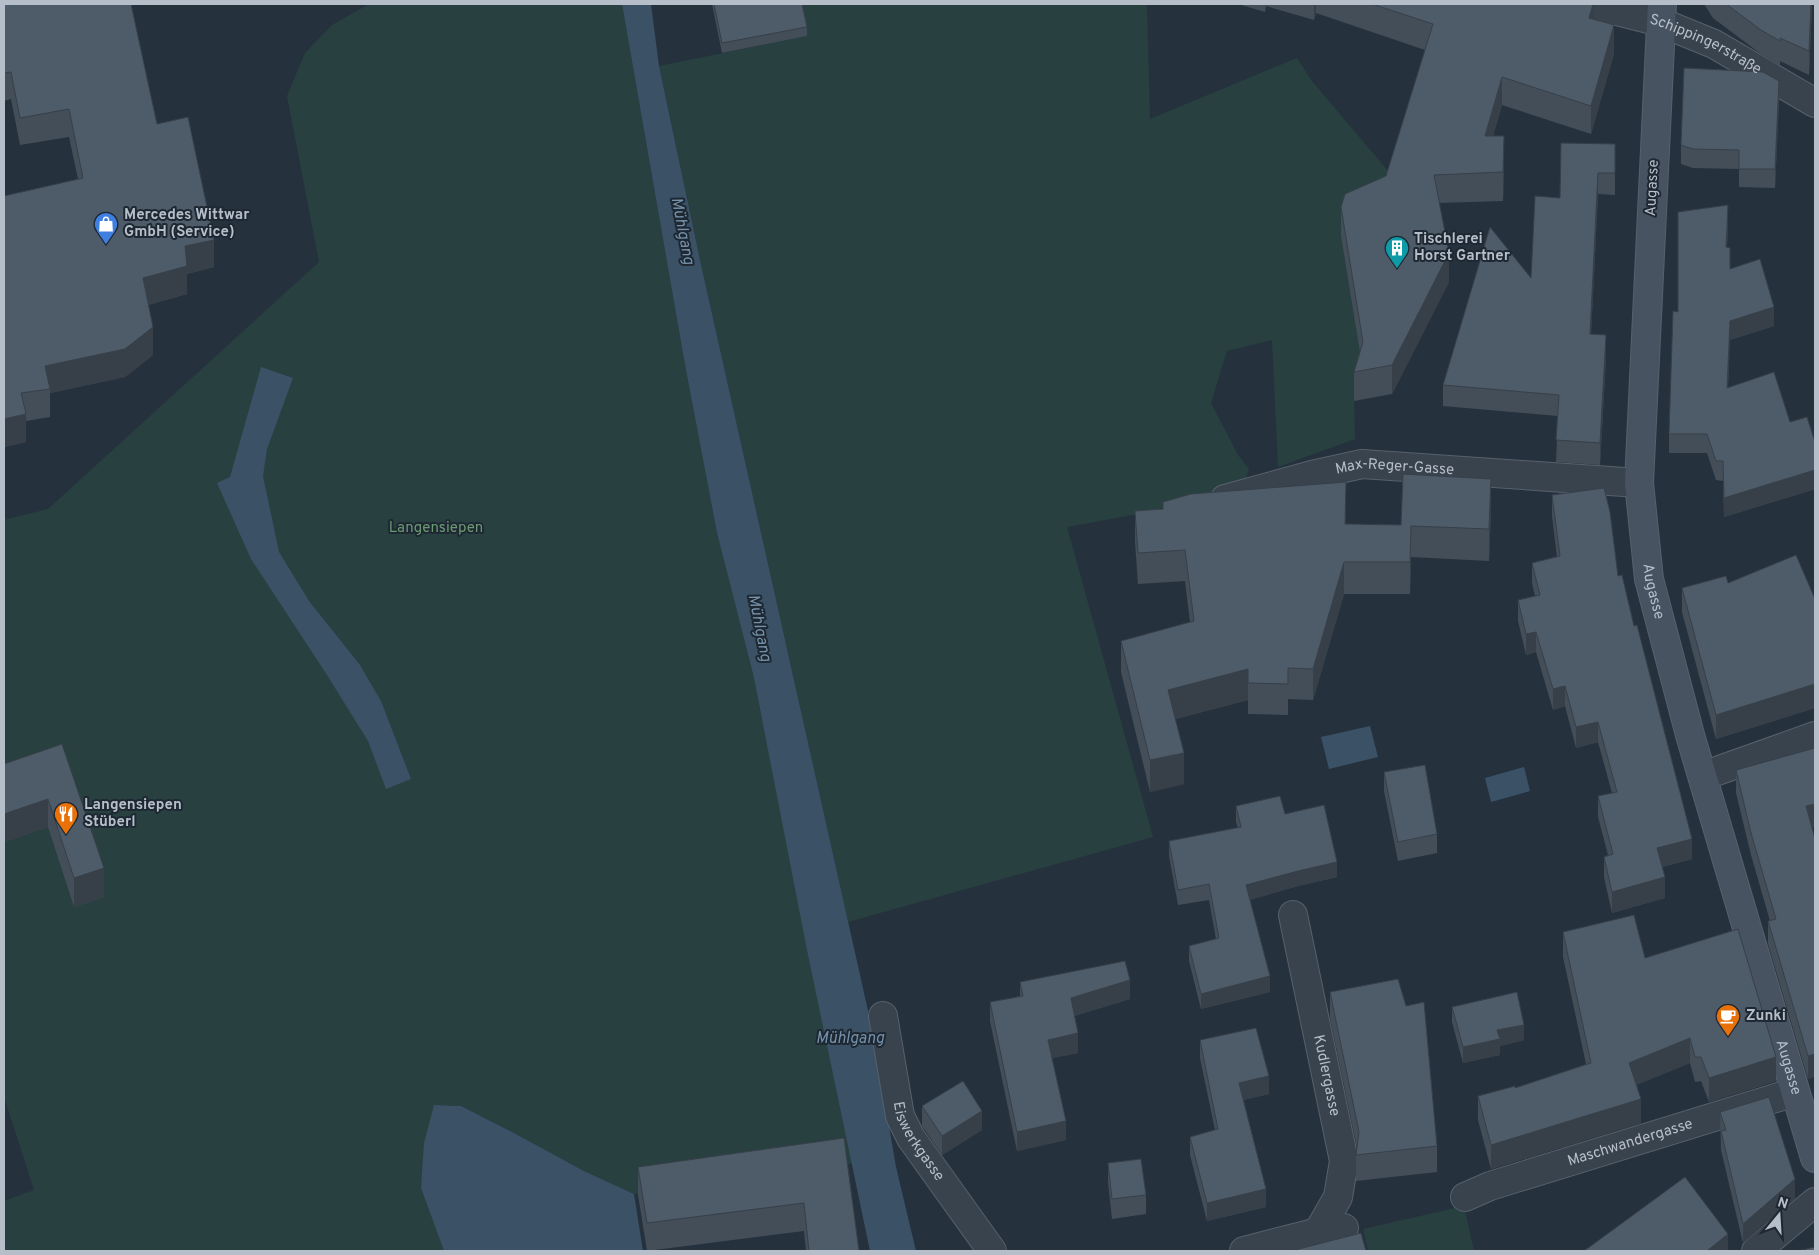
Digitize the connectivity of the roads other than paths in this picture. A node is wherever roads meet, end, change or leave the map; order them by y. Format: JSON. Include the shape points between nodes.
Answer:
{"nodes":[{"id":1,"x":1589,"y":4,"type":"edge"},
{"id":2,"x":1661,"y":13,"type":"edge"},
{"id":3,"x":1815,"y":103,"type":"edge"},
{"id":4,"x":1639,"y":483,"type":"junction"},
{"id":5,"x":1204,"y":505,"type":"edge"},
{"id":6,"x":1815,"y":736,"type":"edge"},
{"id":7,"x":1703,"y":776,"type":"junction"},
{"id":8,"x":1293,"y":915,"type":"dead end"},
{"id":9,"x":883,"y":1016,"type":"dead end"},
{"id":10,"x":1795,"y":1092,"type":"junction"},
{"id":11,"x":1815,"y":1158,"type":"edge"},
{"id":12,"x":1466,"y":1198,"type":"dead end"},
{"id":13,"x":1815,"y":1202,"type":"edge"},
{"id":14,"x":1344,"y":1228,"type":"dead end"},
{"id":15,"x":1318,"y":1232,"type":"junction"},
{"id":16,"x":992,"y":1251,"type":"edge"},
{"id":17,"x":1244,"y":1251,"type":"edge"},
{"id":18,"x":1756,"y":1251,"type":"edge"}],
"edges":[{"from":1,"to":2,"type":"street","name":"Schippingerstraße"},
{"from":2,"to":3,"type":"street","name":"Schippingerstraße"},
{"from":2,"to":4,"type":"street","name":"Augasse"},
{"from":4,"to":5,"type":"street","name":"Max-Reger-Gasse","via":[[1362,464]]},
{"from":4,"to":7,"type":"street","name":"Augasse","via":[[1649,579]]},
{"from":6,"to":7,"type":"street"},
{"from":7,"to":10,"type":"street","name":"Augasse"},
{"from":8,"to":15,"type":"street","name":"Kudlergasse","via":[[1344,1161],[1338,1197]]},
{"from":9,"to":16,"type":"street","name":"Eiswerkgasse","via":[[900,1116],[911,1138]]},
{"from":10,"to":11,"type":"street","name":"Augasse"},
{"from":10,"to":12,"type":"street","name":"Maschwandergasse","via":[[1490,1186]]},
{"from":13,"to":18,"type":"street"},
{"from":14,"to":15,"type":"street"},
{"from":15,"to":17,"type":"street"}]}
